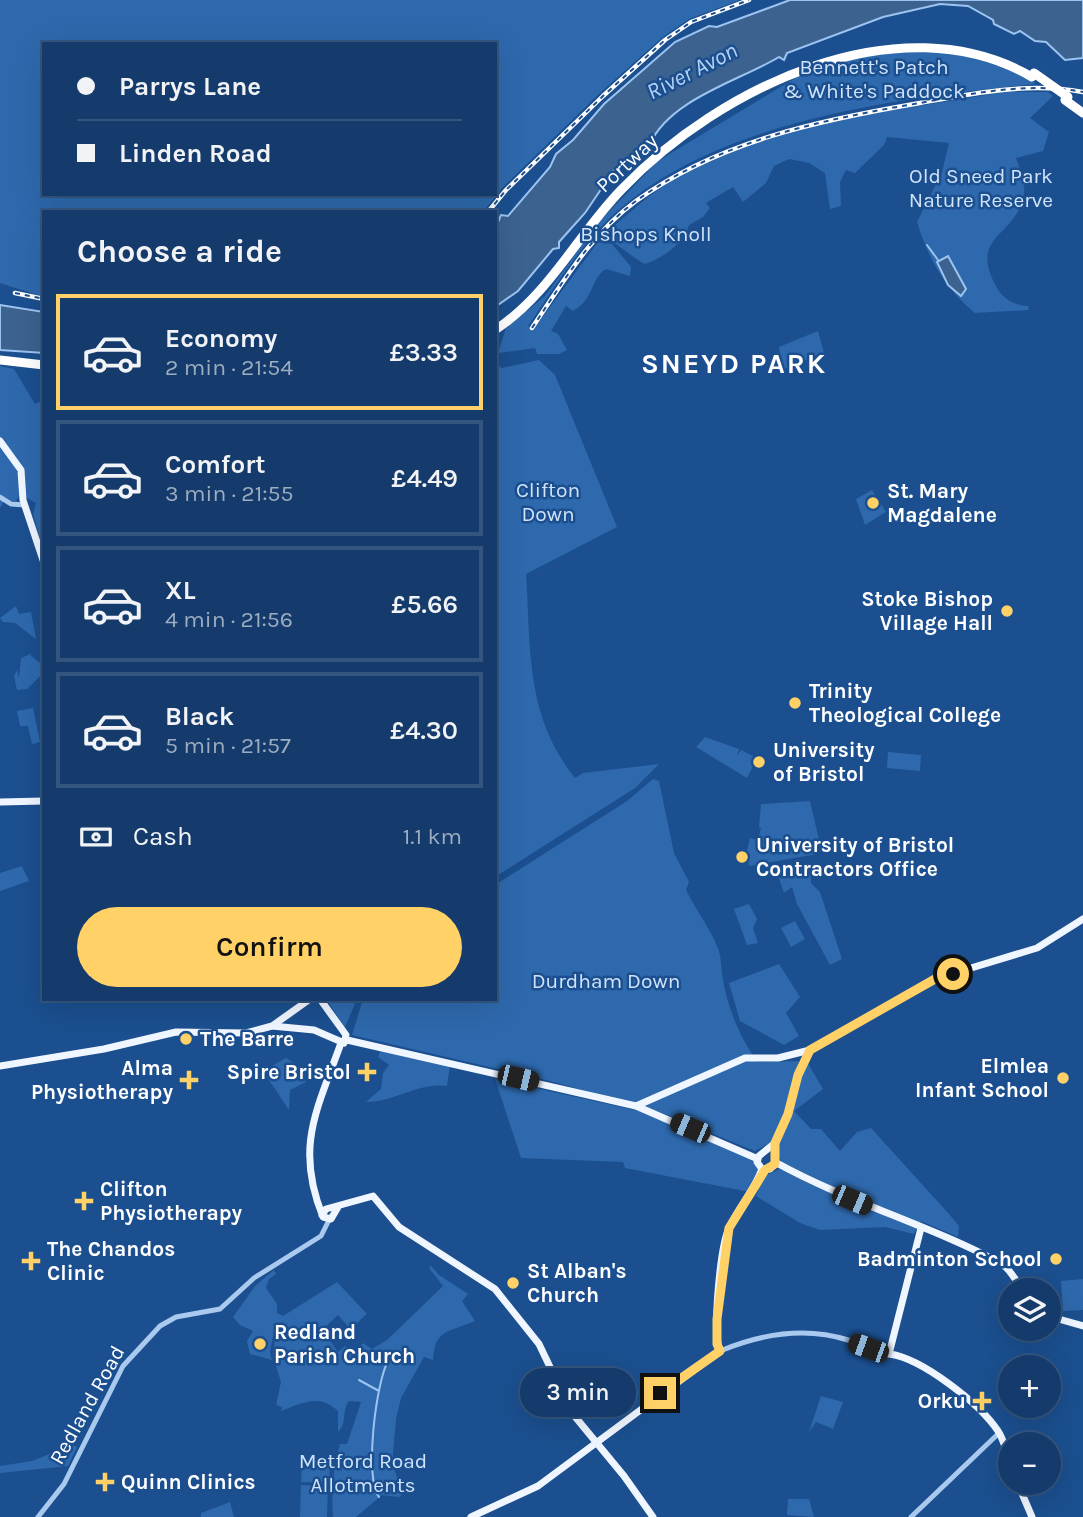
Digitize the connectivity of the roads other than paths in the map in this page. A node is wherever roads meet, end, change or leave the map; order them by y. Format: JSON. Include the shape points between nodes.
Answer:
{"nodes":[{"id":1,"x":1083,"y":110,"type":"edge"},
{"id":2,"x":497,"y":329,"type":"edge"},
{"id":3,"x":0,"y":360,"type":"edge"},
{"id":4,"x":42,"y":366,"type":"edge"},
{"id":5,"x":0,"y":441,"type":"edge"},
{"id":6,"x":0,"y":497,"type":"edge"},
{"id":7,"x":22,"y":503,"type":"junction"},
{"id":8,"x":42,"y":558,"type":"edge"},
{"id":9,"x":42,"y":801,"type":"edge"},
{"id":10,"x":0,"y":802,"type":"edge"},
{"id":11,"x":1083,"y":919,"type":"edge"},
{"id":12,"x":300,"y":1001,"type":"edge"},
{"id":13,"x":308,"y":1001,"type":"edge"},
{"id":14,"x":321,"y":1001,"type":"edge"},
{"id":15,"x":298,"y":1009,"type":"junction"},
{"id":16,"x":287,"y":1016,"type":"junction"},
{"id":17,"x":335,"y":1023,"type":"junction"},
{"id":18,"x":272,"y":1026,"type":"junction"},
{"id":19,"x":288,"y":1027,"type":"junction"},
{"id":20,"x":327,"y":1035,"type":"junction"},
{"id":21,"x":344,"y":1042,"type":"junction"},
{"id":22,"x":810,"y":1050,"type":"junction"},
{"id":23,"x":0,"y":1066,"type":"edge"},
{"id":24,"x":640,"y":1106,"type":"junction"},
{"id":25,"x":768,"y":1158,"type":"junction"},
{"id":26,"x":763,"y":1169,"type":"junction"},
{"id":27,"x":327,"y":1212,"type":"junction"},
{"id":28,"x":925,"y":1230,"type":"junction"},
{"id":29,"x":1013,"y":1278,"type":"edge"},
{"id":30,"x":1061,"y":1320,"type":"edge"},
{"id":31,"x":1083,"y":1326,"type":"edge"},
{"id":32,"x":720,"y":1351,"type":"junction"},
{"id":33,"x":889,"y":1354,"type":"junction"},
{"id":34,"x":998,"y":1432,"type":"edge"},
{"id":35,"x":998,"y":1434,"type":"edge"},
{"id":36,"x":597,"y":1442,"type":"junction"},
{"id":37,"x":1023,"y":1495,"type":"edge"},
{"id":38,"x":38,"y":1517,"type":"edge"},
{"id":39,"x":471,"y":1517,"type":"edge"},
{"id":40,"x":653,"y":1517,"type":"edge"},
{"id":41,"x":911,"y":1517,"type":"edge"},
{"id":42,"x":1032,"y":1517,"type":"edge"}],
"edges":[{"from":1,"to":2,"type":"highway","name":"Portway","bridge":true,"via":[[986,50],[926,41],[886,42],[816,63],[735,102],[647,165],[603,209],[528,306]]},
{"from":3,"to":4,"type":"highway"},
{"from":5,"to":7,"type":"main road","via":[[21,470]]},
{"from":6,"to":7,"type":"street","via":[[11,504]]},
{"from":7,"to":8,"type":"main road"},
{"from":9,"to":10,"type":"main road"},
{"from":11,"to":22,"type":"main road","via":[[1038,946],[935,979]]},
{"from":12,"to":15,"type":"main road"},
{"from":13,"to":15,"type":"main road"},
{"from":14,"to":17,"type":"main road"},
{"from":15,"to":16,"type":"main road"},
{"from":16,"to":18,"type":"main road"},
{"from":16,"to":19,"type":"main road"},
{"from":17,"to":20,"type":"main road","via":[[335,1031]]},
{"from":17,"to":21,"type":"main road"},
{"from":18,"to":19,"type":"main road"},
{"from":18,"to":23,"type":"main road","via":[[227,1035],[176,1032]]},
{"from":19,"to":20,"type":"main road"},
{"from":20,"to":21,"type":"main road"},
{"from":21,"to":24,"type":"main road"},
{"from":21,"to":27,"type":"main road","via":[[315,1112],[309,1141]]},
{"from":22,"to":24,"type":"main road","via":[[778,1058],[745,1058]]},
{"from":22,"to":25,"type":"main road"},
{"from":24,"to":25,"type":"main road"},
{"from":25,"to":26,"type":"main road"},
{"from":25,"to":26,"type":"main road"},
{"from":25,"to":28,"type":"main road"},
{"from":26,"to":32,"type":"main road","via":[[727,1234],[717,1319]]},
{"from":27,"to":36,"type":"main road","via":[[373,1196],[399,1227],[495,1289],[539,1344],[572,1413]]},
{"from":27,"to":38,"type":"street","name":"Redland Road","via":[[317,1239],[254,1278],[220,1309],[172,1318],[136,1349],[64,1484]]},
{"from":28,"to":29,"type":"main road","via":[[999,1264]]},
{"from":28,"to":33,"type":"main road"},
{"from":30,"to":31,"type":"main road"},
{"from":32,"to":33,"type":"street","via":[[760,1336],[794,1332],[842,1338]]},
{"from":32,"to":36,"type":"main road"},
{"from":33,"to":34,"type":"main road","via":[[953,1388]]},
{"from":35,"to":41,"type":"street"},
{"from":36,"to":39,"type":"main road","via":[[519,1497]]},
{"from":36,"to":40,"type":"main road"},
{"from":37,"to":42,"type":"main road"}]}
